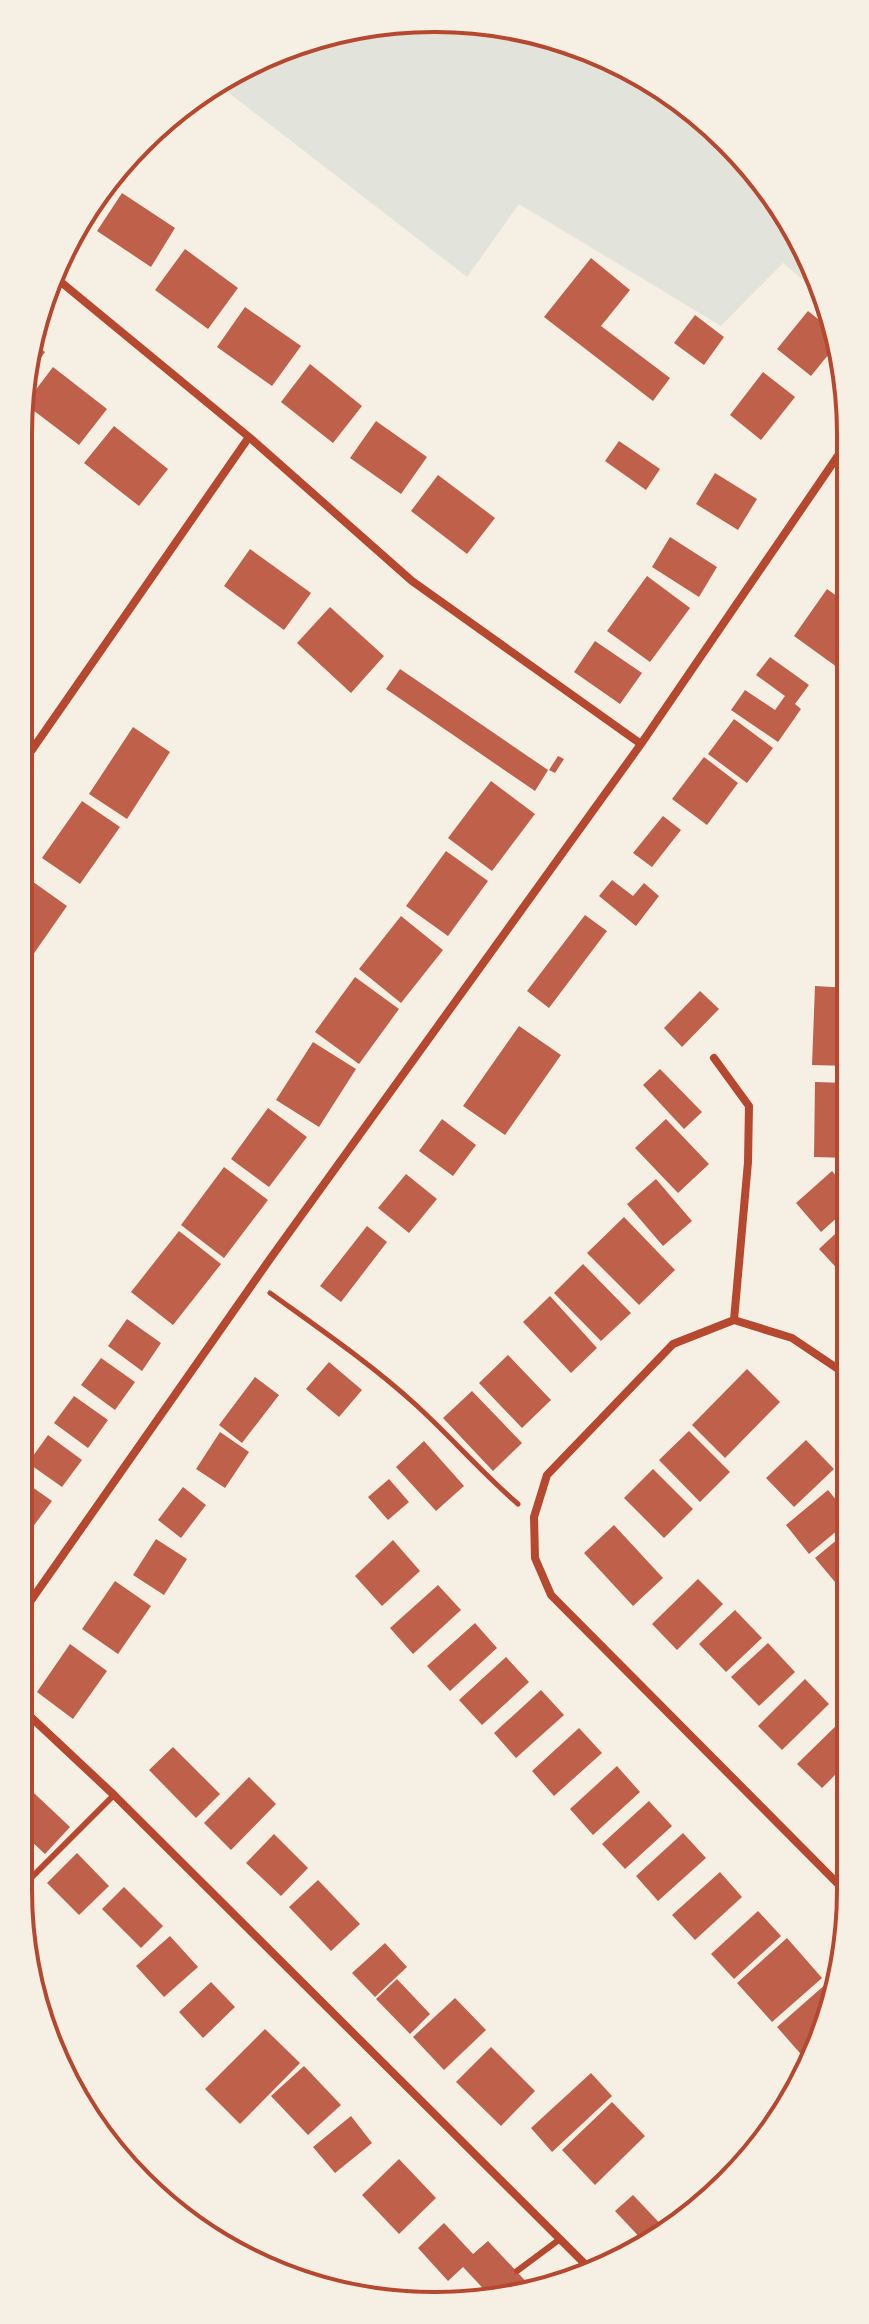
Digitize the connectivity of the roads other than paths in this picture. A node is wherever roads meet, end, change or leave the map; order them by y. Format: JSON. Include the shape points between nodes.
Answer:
{"nodes":[{"id":1,"x":62,"y":283,"type":"edge"},
{"id":2,"x":249,"y":437,"type":"junction"},
{"id":3,"x":837,"y":457,"type":"edge"},
{"id":4,"x":641,"y":744,"type":"junction"},
{"id":5,"x":32,"y":750,"type":"edge"},
{"id":6,"x":714,"y":1058,"type":"dead end"},
{"id":7,"x":734,"y":1320,"type":"junction"},
{"id":8,"x":837,"y":1368,"type":"edge"},
{"id":9,"x":32,"y":1599,"type":"edge"},
{"id":10,"x":32,"y":1718,"type":"edge"},
{"id":11,"x":114,"y":1795,"type":"junction"},
{"id":12,"x":32,"y":1877,"type":"edge"},
{"id":13,"x":837,"y":1883,"type":"edge"},
{"id":14,"x":560,"y":2239,"type":"junction"},
{"id":15,"x":584,"y":2263,"type":"edge"},
{"id":16,"x":517,"y":2271,"type":"dead end"}],
"edges":[{"from":1,"to":2,"type":"street"},
{"from":2,"to":4,"type":"street","via":[[412,581]]},
{"from":2,"to":5,"type":"street"},
{"from":3,"to":4,"type":"street"},
{"from":4,"to":9,"type":"street"},
{"from":6,"to":7,"type":"street","via":[[749,1106]]},
{"from":7,"to":8,"type":"street","via":[[792,1338]]},
{"from":7,"to":13,"type":"street","via":[[673,1344],[547,1475],[534,1517],[535,1558],[551,1595]]},
{"from":10,"to":11,"type":"street"},
{"from":11,"to":12,"type":"lane"},
{"from":11,"to":14,"type":"street"},
{"from":14,"to":15,"type":"street"},
{"from":14,"to":16,"type":"lane"}]}
